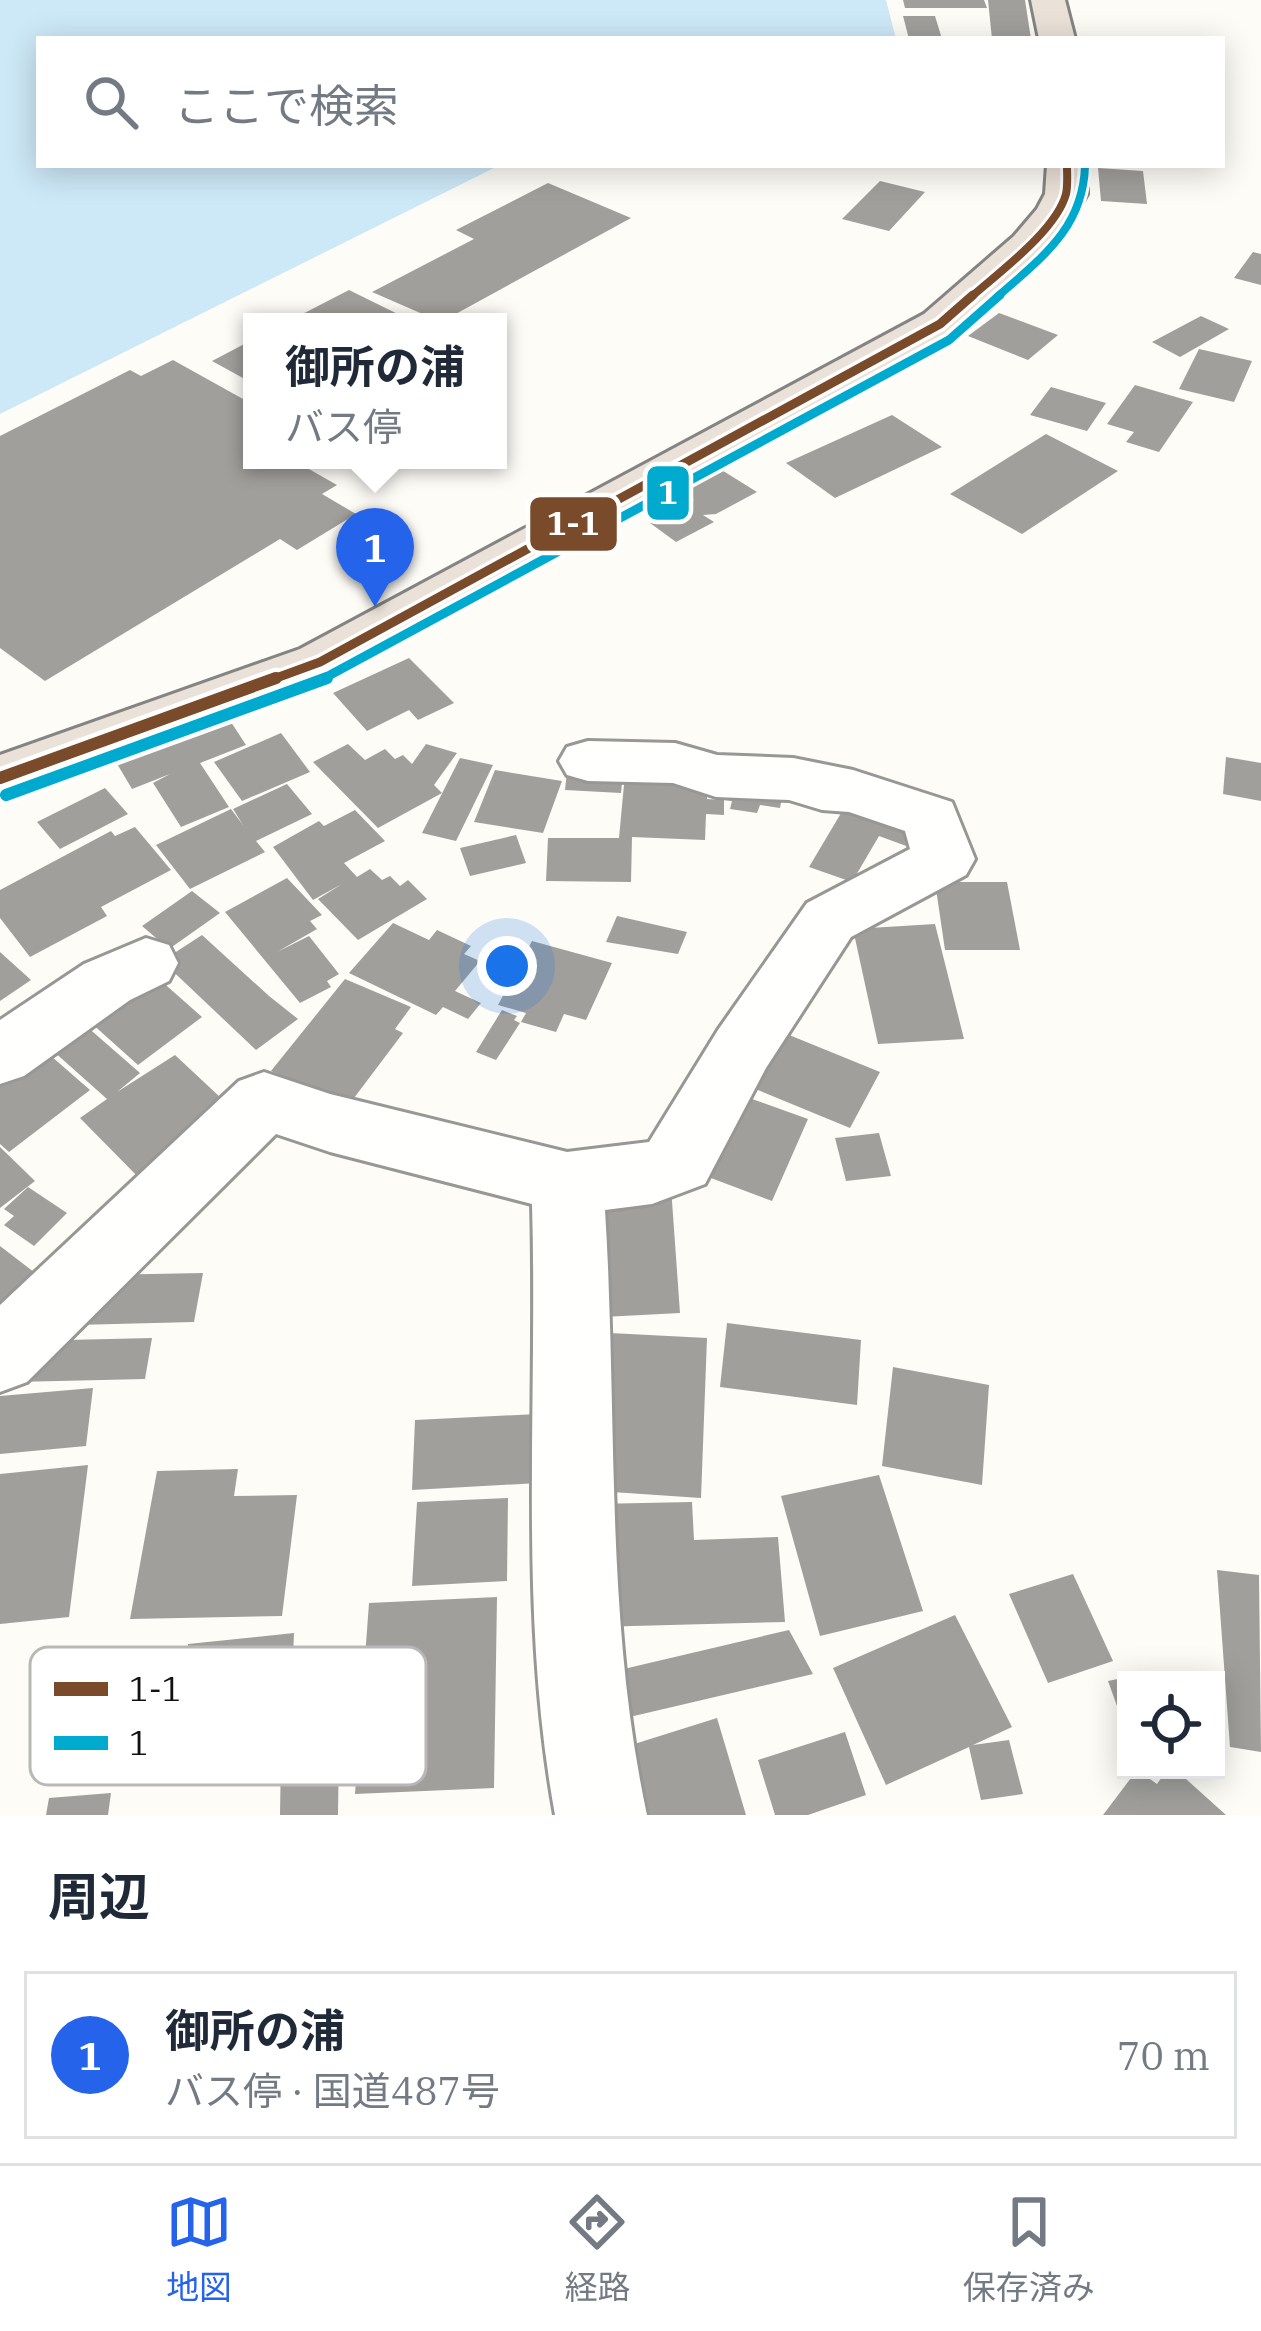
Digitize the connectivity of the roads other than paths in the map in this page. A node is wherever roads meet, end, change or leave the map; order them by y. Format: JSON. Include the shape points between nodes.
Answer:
{"nodes":[{"id":1,"x":1048,"y":0,"type":"edge"},
{"id":2,"x":1056,"y":36,"type":"edge"},
{"id":3,"x":1067,"y":168,"type":"edge"},
{"id":4,"x":588,"y":761,"type":"dead end"},
{"id":5,"x":0,"y":778,"type":"edge"},
{"id":6,"x":146,"y":963,"type":"dead end"},
{"id":7,"x":0,"y":1056,"type":"edge"},
{"id":8,"x":567,"y":1183,"type":"junction"},
{"id":9,"x":0,"y":1356,"type":"edge"},
{"id":10,"x":601,"y":1815,"type":"edge"}],
"edges":[{"from":1,"to":2,"type":"highway"},
{"from":3,"to":5,"type":"highway","via":[[1066,194],[1028,245],[920,335],[320,662]]},
{"from":4,"to":8,"type":"street","via":[[675,763],[716,776],[853,791],[931,817],[944,859],[829,920],[742,1049],[680,1162]]},
{"from":6,"to":7,"type":"street"},
{"from":8,"to":9,"type":"street","via":[[264,1101]]},
{"from":8,"to":10,"type":"street","via":[[571,1612],[586,1755]]}]}
